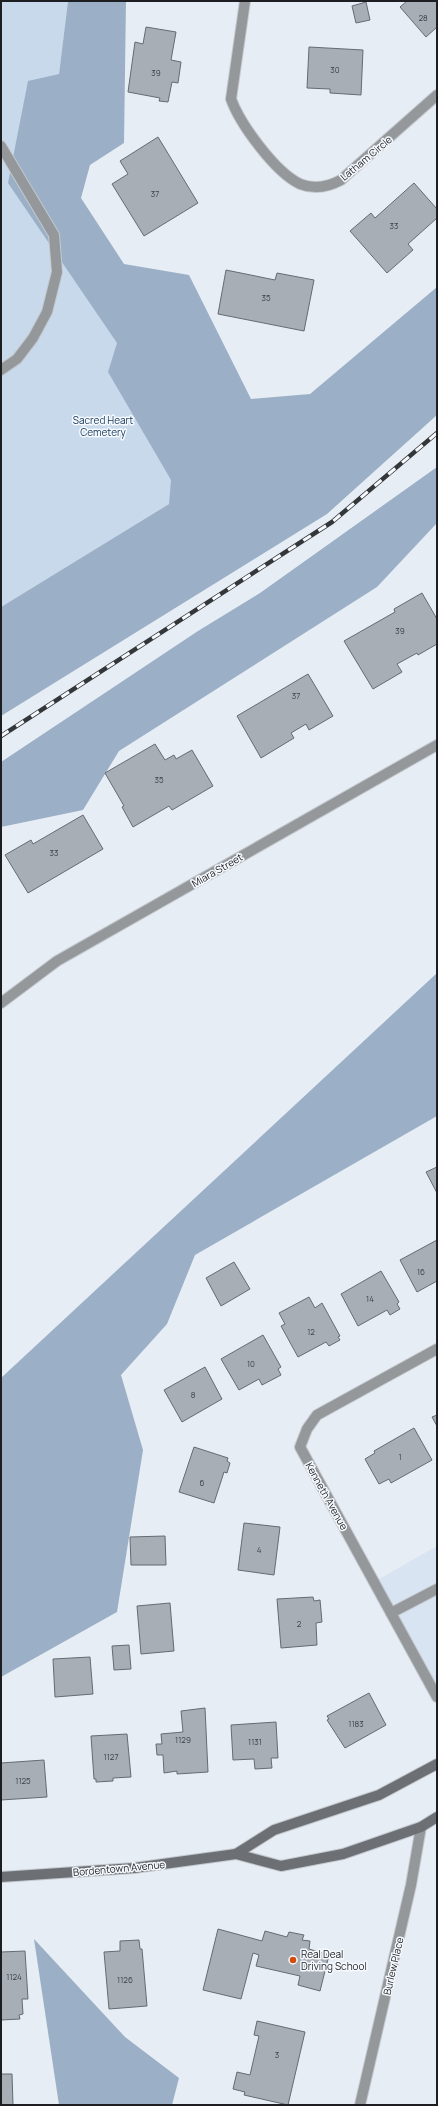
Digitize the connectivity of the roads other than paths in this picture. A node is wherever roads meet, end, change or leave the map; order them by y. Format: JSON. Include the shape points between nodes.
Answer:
{"nodes":[{"id":1,"x":245,"y":1,"type":"edge"},
{"id":2,"x":437,"y":95,"type":"edge"},
{"id":3,"x":1,"y":146,"type":"edge"},
{"id":4,"x":1,"y":370,"type":"edge"},
{"id":5,"x":437,"y":745,"type":"edge"},
{"id":6,"x":1,"y":1003,"type":"edge"},
{"id":7,"x":437,"y":1349,"type":"edge"},
{"id":8,"x":437,"y":1589,"type":"edge"},
{"id":9,"x":391,"y":1613,"type":"junction"},
{"id":10,"x":436,"y":1691,"type":"edge"},
{"id":11,"x":437,"y":1764,"type":"edge"},
{"id":12,"x":437,"y":1817,"type":"edge"},
{"id":13,"x":421,"y":1827,"type":"junction"},
{"id":14,"x":236,"y":1854,"type":"junction"},
{"id":15,"x":1,"y":1877,"type":"edge"},
{"id":16,"x":360,"y":2105,"type":"edge"}],
"edges":[{"from":1,"to":2,"type":"street","name":"Latham Circle","via":[[231,99],[238,117],[257,143],[286,174],[300,184],[328,187],[341,180]]},
{"from":3,"to":4,"type":"street","via":[[54,235],[56,272],[47,312],[33,338],[17,360]]},
{"from":5,"to":6,"type":"street","name":"Miara Street","via":[[57,961]]},
{"from":7,"to":9,"type":"street","name":"Kenneth Avenue","via":[[317,1415],[307,1429],[300,1447]]},
{"from":8,"to":9,"type":"street"},
{"from":9,"to":10,"type":"street","name":"Kenneth Avenue"},
{"from":11,"to":14,"type":"street","name":"Bordentown Avenue","via":[[380,1795],[274,1830]]},
{"from":12,"to":13,"type":"street","name":"Bordentown Avenue"},
{"from":13,"to":14,"type":"street","name":"Bordentown Avenue","via":[[343,1854],[281,1866]]},
{"from":13,"to":16,"type":"street","name":"Burlew Place","via":[[411,1885]]},
{"from":14,"to":15,"type":"street","name":"Bordentown Avenue","via":[[134,1868]]}]}
